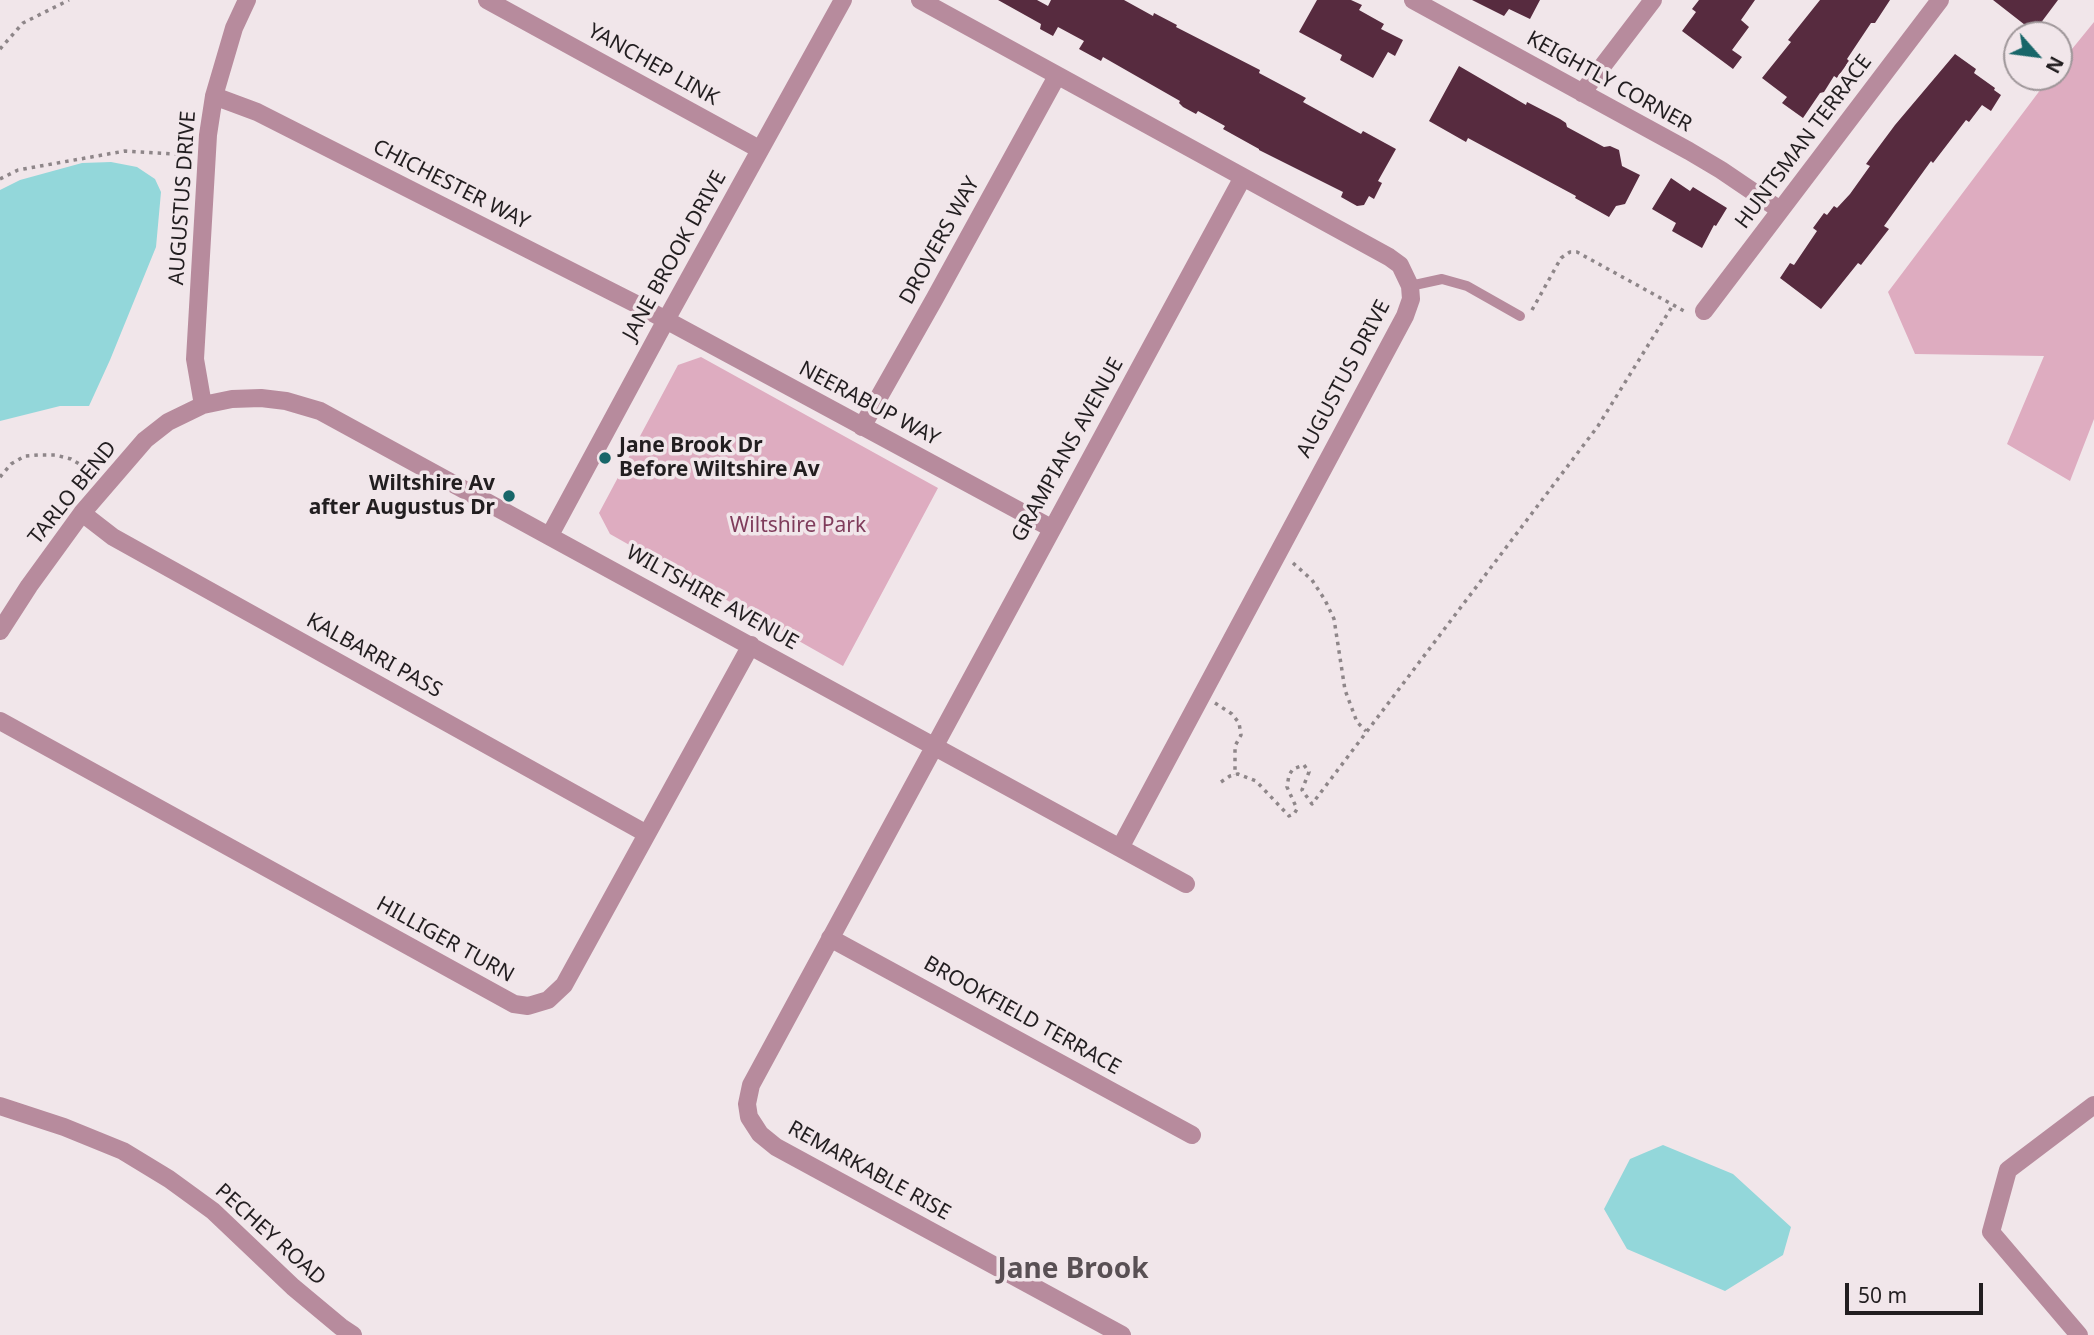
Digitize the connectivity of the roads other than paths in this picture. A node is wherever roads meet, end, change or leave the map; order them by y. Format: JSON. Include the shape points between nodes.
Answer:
{"nodes":[{"id":1,"x":247,"y":0,"type":"edge"},
{"id":2,"x":487,"y":0,"type":"edge"},
{"id":3,"x":843,"y":0,"type":"edge"},
{"id":4,"x":920,"y":0,"type":"edge"},
{"id":5,"x":1413,"y":0,"type":"edge"},
{"id":6,"x":1653,"y":0,"type":"edge"},
{"id":7,"x":1940,"y":0,"type":"edge"},
{"id":8,"x":1057,"y":76,"type":"junction"},
{"id":9,"x":1582,"y":93,"type":"junction"},
{"id":10,"x":214,"y":96,"type":"junction"},
{"id":11,"x":759,"y":149,"type":"junction"},
{"id":12,"x":1243,"y":177,"type":"junction"},
{"id":13,"x":1780,"y":210,"type":"junction"},
{"id":14,"x":1410,"y":286,"type":"junction"},
{"id":15,"x":1696,"y":312,"type":"road end"},
{"id":16,"x":1523,"y":315,"type":"road end"},
{"id":17,"x":666,"y":320,"type":"junction"},
{"id":18,"x":203,"y":405,"type":"junction"},
{"id":19,"x":862,"y":427,"type":"junction"},
{"id":20,"x":82,"y":513,"type":"junction"},
{"id":21,"x":1051,"y":528,"type":"junction"},
{"id":22,"x":550,"y":535,"type":"junction"},
{"id":23,"x":0,"y":631,"type":"edge"},
{"id":24,"x":751,"y":645,"type":"junction"},
{"id":25,"x":0,"y":722,"type":"edge"},
{"id":26,"x":934,"y":745,"type":"junction"},
{"id":27,"x":647,"y":835,"type":"junction"},
{"id":28,"x":1120,"y":848,"type":"junction"},
{"id":29,"x":1186,"y":884,"type":"dead end"},
{"id":30,"x":830,"y":938,"type":"junction"},
{"id":31,"x":2094,"y":1105,"type":"edge"},
{"id":32,"x":0,"y":1107,"type":"edge"},
{"id":33,"x":1192,"y":1135,"type":"dead end"},
{"id":34,"x":353,"y":1335,"type":"edge"},
{"id":35,"x":1122,"y":1335,"type":"edge"},
{"id":36,"x":2079,"y":1335,"type":"edge"}],
"edges":[{"from":1,"to":10,"type":"street","name":"AUGUSTUS DRIVE"},
{"from":2,"to":11,"type":"street","name":"YANCHEP LINK"},
{"from":3,"to":11,"type":"street","name":"JANE BROOK DRIVE"},
{"from":4,"to":8,"type":"street","name":"AUGUSTUS DRIVE"},
{"from":5,"to":9,"type":"street","name":"KEIGHTLY CORNER"},
{"from":6,"to":9,"type":"street"},
{"from":7,"to":13,"type":"street","name":"HUNTSMAN TERRACE"},
{"from":8,"to":12,"type":"street","name":"AUGUSTUS DRIVE"},
{"from":8,"to":19,"type":"street","name":"DROVERS WAY"},
{"from":9,"to":13,"type":"street","name":"KEIGHTLY CORNER","via":[[1721,170]]},
{"from":10,"to":17,"type":"street","name":"CHICHESTER WAY","via":[[257,111]]},
{"from":10,"to":18,"type":"street","name":"AUGUSTUS DRIVE","via":[[195,359]]},
{"from":11,"to":17,"type":"street","name":"JANE BROOK DRIVE"},
{"from":12,"to":14,"type":"street","name":"AUGUSTUS DRIVE","via":[[1389,257],[1400,265]]},
{"from":12,"to":21,"type":"street","name":"GRAMPIANS AVENUE"},
{"from":13,"to":15,"type":"street","name":"HUNTSMAN TERRACE"},
{"from":14,"to":16,"type":"lane","via":[[1442,279],[1467,286]]},
{"from":14,"to":28,"type":"street","name":"AUGUSTUS DRIVE","via":[[1405,316]]},
{"from":17,"to":19,"type":"street","name":"NEERABUP WAY"},
{"from":17,"to":22,"type":"street","name":"JANE BROOK DRIVE"},
{"from":18,"to":20,"type":"street","name":"TARLO BEND","via":[[168,422],[145,440]]},
{"from":18,"to":22,"type":"street","name":"WILTSHIRE AVENUE","via":[[261,398],[320,411]]},
{"from":19,"to":21,"type":"street","name":"NEERABUP WAY"},
{"from":20,"to":23,"type":"street","name":"TARLO BEND"},
{"from":20,"to":27,"type":"street","name":"KALBARRI PASS","via":[[113,537]]},
{"from":21,"to":26,"type":"street","name":"GRAMPIANS AVENUE"},
{"from":22,"to":24,"type":"street","name":"WILTSHIRE AVENUE"},
{"from":24,"to":26,"type":"street","name":"WILTSHIRE AVENUE"},
{"from":24,"to":27,"type":"street","name":"HILLIGER TURN"},
{"from":25,"to":27,"type":"street","name":"HILLIGER TURN","via":[[521,1006],[548,1000],[564,985]]},
{"from":26,"to":28,"type":"street","name":"WILTSHIRE AVENUE"},
{"from":26,"to":30,"type":"street","name":"REMARKABLE RISE"},
{"from":28,"to":29,"type":"street","name":"WILTSHIRE AVENUE"},
{"from":30,"to":33,"type":"street","name":"BROOKFIELD TERRACE"},
{"from":30,"to":35,"type":"street","name":"REMARKABLE RISE","via":[[751,1086],[749,1117],[760,1134],[776,1147]]},
{"from":31,"to":36,"type":"street","via":[[2008,1170],[1991,1232]]},
{"from":32,"to":34,"type":"street","name":"PECHEY ROAD","via":[[123,1151],[169,1179],[213,1210],[293,1287]]}]}
